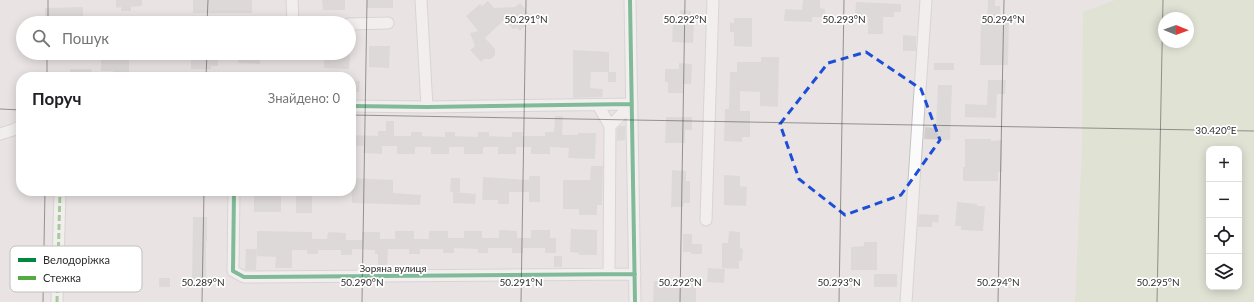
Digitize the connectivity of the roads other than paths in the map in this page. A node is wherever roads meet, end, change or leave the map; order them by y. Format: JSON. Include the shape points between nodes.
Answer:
{"nodes":[{"id":1,"x":292,"y":0,"type":"edge"},
{"id":2,"x":421,"y":0,"type":"edge"},
{"id":3,"x":630,"y":0,"type":"edge"},
{"id":4,"x":712,"y":0,"type":"edge"},
{"id":5,"x":926,"y":0,"type":"edge"},
{"id":6,"x":293,"y":16,"type":"edge"},
{"id":7,"x":388,"y":23,"type":"dead end"},
{"id":8,"x":356,"y":24,"type":"edge"},
{"id":9,"x":632,"y":104,"type":"junction"},
{"id":10,"x":598,"y":105,"type":"junction"},
{"id":11,"x":356,"y":106,"type":"edge"},
{"id":12,"x":427,"y":107,"type":"junction"},
{"id":13,"x":610,"y":126,"type":"junction"},
{"id":14,"x":16,"y":128,"type":"edge"},
{"id":15,"x":0,"y":134,"type":"edge"},
{"id":16,"x":60,"y":196,"type":"edge"},
{"id":17,"x":234,"y":196,"type":"edge"},
{"id":18,"x":706,"y":220,"type":"dead end"},
{"id":19,"x":59,"y":246,"type":"edge"},
{"id":20,"x":609,"y":274,"type":"junction"},
{"id":21,"x":635,"y":274,"type":"junction"},
{"id":22,"x":57,"y":292,"type":"edge"},
{"id":23,"x":57,"y":302,"type":"edge"},
{"id":24,"x":635,"y":302,"type":"edge"},
{"id":25,"x":906,"y":302,"type":"edge"}],
"edges":[{"from":1,"to":6,"type":"street"},
{"from":2,"to":12,"type":"street"},
{"from":3,"to":9,"type":"street"},
{"from":4,"to":18,"type":"street"},
{"from":5,"to":25,"type":"street"},
{"from":7,"to":8,"type":"street"},
{"from":9,"to":10,"type":"street"},
{"from":9,"to":13,"type":"street"},
{"from":9,"to":21,"type":"street"},
{"from":10,"to":12,"type":"street"},
{"from":10,"to":13,"type":"street"},
{"from":11,"to":12,"type":"street"},
{"from":13,"to":20,"type":"street"},
{"from":14,"to":15,"type":"street"},
{"from":16,"to":19,"type":"street"},
{"from":17,"to":20,"type":"street","name":"Зоряна вулиця","via":[[233,271],[244,277]]},
{"from":20,"to":21,"type":"street","name":"Зоряна вулиця"},
{"from":21,"to":24,"type":"street"},
{"from":22,"to":23,"type":"street"}]}
